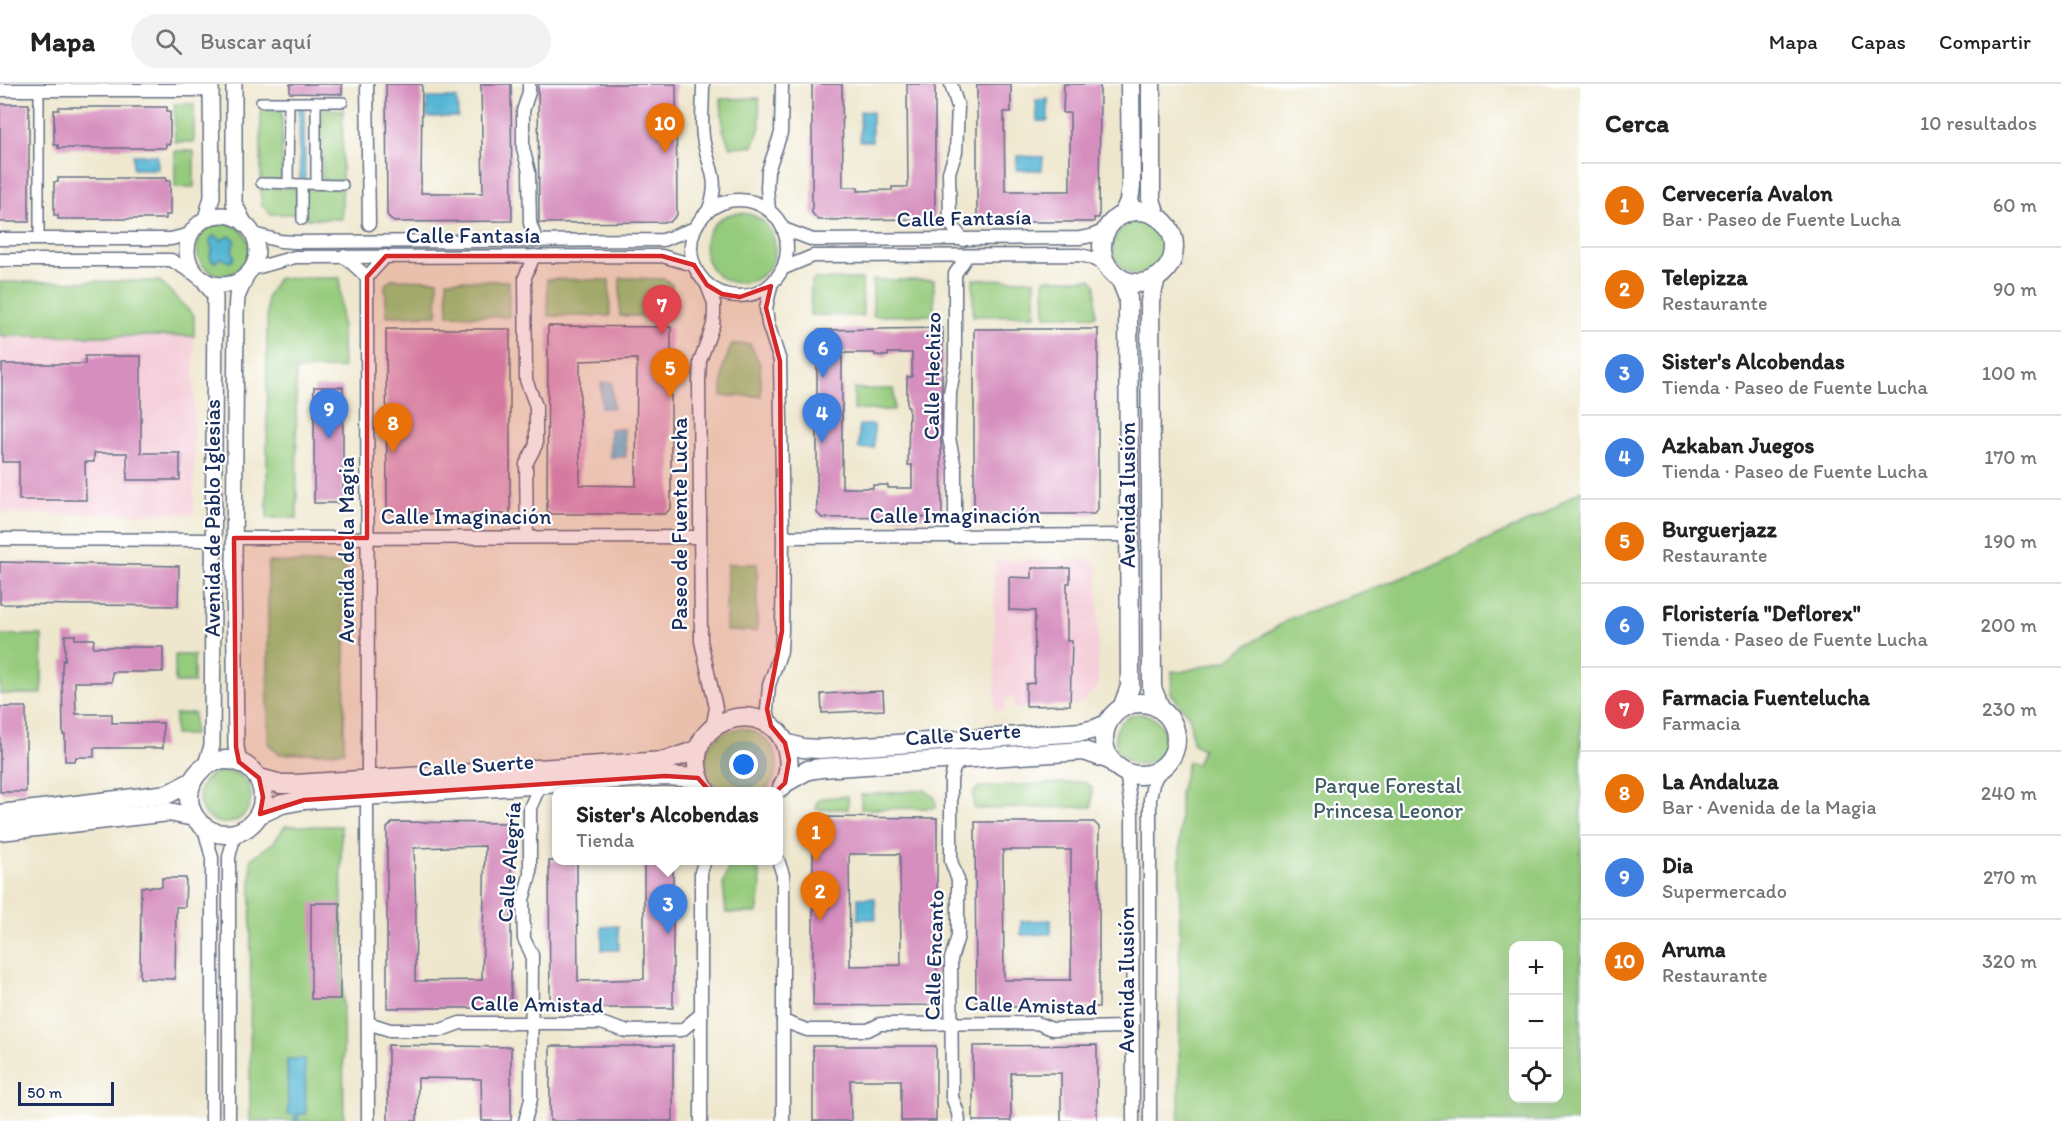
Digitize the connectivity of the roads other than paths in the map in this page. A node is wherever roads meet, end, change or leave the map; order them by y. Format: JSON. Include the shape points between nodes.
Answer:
{"nodes":[{"id":1,"x":234,"y":84,"type":"edge"},
{"id":2,"x":367,"y":84,"type":"edge"},
{"id":3,"x":529,"y":84,"type":"edge"},
{"id":4,"x":703,"y":84,"type":"edge"},
{"id":5,"x":782,"y":84,"type":"edge"},
{"id":6,"x":951,"y":84,"type":"edge"},
{"id":7,"x":1130,"y":84,"type":"edge"},
{"id":8,"x":1151,"y":84,"type":"edge"},
{"id":9,"x":39,"y":87,"type":"edge"},
{"id":10,"x":211,"y":87,"type":"edge"},
{"id":11,"x":0,"y":90,"type":"edge"},
{"id":12,"x":261,"y":102,"type":"dead end"},
{"id":13,"x":289,"y":102,"type":"junction"},
{"id":14,"x":316,"y":102,"type":"junction"},
{"id":15,"x":343,"y":102,"type":"dead end"},
{"id":16,"x":261,"y":183,"type":"dead end"},
{"id":17,"x":288,"y":184,"type":"junction"},
{"id":18,"x":302,"y":184,"type":"junction"},
{"id":19,"x":316,"y":184,"type":"junction"},
{"id":20,"x":343,"y":185,"type":"dead end"},
{"id":21,"x":769,"y":210,"type":"junction"},
{"id":22,"x":708,"y":211,"type":"junction"},
{"id":23,"x":1123,"y":215,"type":"junction"},
{"id":24,"x":1156,"y":216,"type":"junction"},
{"id":25,"x":206,"y":219,"type":"junction"},
{"id":26,"x":302,"y":220,"type":"dead end"},
{"id":27,"x":369,"y":224,"type":"junction"},
{"id":28,"x":249,"y":228,"type":"junction"},
{"id":29,"x":695,"y":228,"type":"junction"},
{"id":30,"x":1108,"y":228,"type":"junction"},
{"id":31,"x":784,"y":229,"type":"junction"},
{"id":32,"x":190,"y":234,"type":"junction"},
{"id":33,"x":0,"y":239,"type":"edge"},
{"id":34,"x":39,"y":239,"type":"junction"},
{"id":35,"x":536,"y":239,"type":"junction"},
{"id":36,"x":963,"y":240,"type":"junction"},
{"id":37,"x":349,"y":241,"type":"junction"},
{"id":38,"x":385,"y":241,"type":"junction"},
{"id":39,"x":344,"y":256,"type":"junction"},
{"id":40,"x":386,"y":256,"type":"junction"},
{"id":41,"x":534,"y":256,"type":"junction"},
{"id":42,"x":967,"y":256,"type":"junction"},
{"id":43,"x":0,"y":260,"type":"edge"},
{"id":44,"x":694,"y":266,"type":"junction"},
{"id":45,"x":784,"y":268,"type":"junction"},
{"id":46,"x":1114,"y":272,"type":"junction"},
{"id":47,"x":249,"y":273,"type":"junction"},
{"id":48,"x":201,"y":278,"type":"junction"},
{"id":49,"x":367,"y":278,"type":"junction"},
{"id":50,"x":1156,"y":278,"type":"junction"},
{"id":51,"x":707,"y":285,"type":"junction"},
{"id":52,"x":771,"y":286,"type":"junction"},
{"id":53,"x":1128,"y":535,"type":"junction"},
{"id":54,"x":527,"y":537,"type":"junction"},
{"id":55,"x":699,"y":537,"type":"junction"},
{"id":56,"x":783,"y":537,"type":"junction"},
{"id":57,"x":955,"y":537,"type":"junction"},
{"id":58,"x":0,"y":538,"type":"edge"},
{"id":59,"x":234,"y":538,"type":"junction"},
{"id":60,"x":367,"y":538,"type":"junction"},
{"id":61,"x":213,"y":540,"type":"junction"},
{"id":62,"x":1122,"y":708,"type":"junction"},
{"id":63,"x":1161,"y":710,"type":"junction"},
{"id":64,"x":1107,"y":724,"type":"junction"},
{"id":65,"x":771,"y":726,"type":"junction"},
{"id":66,"x":712,"y":728,"type":"junction"},
{"id":67,"x":785,"y":743,"type":"junction"},
{"id":68,"x":697,"y":750,"type":"junction"},
{"id":69,"x":963,"y":758,"type":"junction"},
{"id":70,"x":1110,"y":760,"type":"junction"},
{"id":71,"x":239,"y":762,"type":"junction"},
{"id":72,"x":206,"y":764,"type":"junction"},
{"id":73,"x":1160,"y":769,"type":"junction"},
{"id":74,"x":1126,"y":772,"type":"junction"},
{"id":75,"x":259,"y":778,"type":"junction"},
{"id":76,"x":191,"y":782,"type":"junction"},
{"id":77,"x":540,"y":785,"type":"junction"},
{"id":78,"x":702,"y":785,"type":"edge"},
{"id":79,"x":782,"y":787,"type":"edge"},
{"id":80,"x":367,"y":788,"type":"junction"},
{"id":81,"x":0,"y":814,"type":"edge"},
{"id":82,"x":260,"y":814,"type":"junction"},
{"id":83,"x":199,"y":823,"type":"junction"},
{"id":84,"x":0,"y":831,"type":"edge"},
{"id":85,"x":235,"y":833,"type":"junction"},
{"id":86,"x":704,"y":865,"type":"edge"},
{"id":87,"x":779,"y":865,"type":"edge"},
{"id":88,"x":701,"y":1014,"type":"junction"},
{"id":89,"x":1132,"y":1016,"type":"junction"},
{"id":90,"x":783,"y":1021,"type":"junction"},
{"id":91,"x":368,"y":1023,"type":"junction"},
{"id":92,"x":531,"y":1023,"type":"junction"},
{"id":93,"x":952,"y":1024,"type":"junction"},
{"id":94,"x":212,"y":1121,"type":"edge"},
{"id":95,"x":229,"y":1121,"type":"edge"},
{"id":96,"x":368,"y":1121,"type":"edge"},
{"id":97,"x":525,"y":1121,"type":"edge"},
{"id":98,"x":701,"y":1121,"type":"edge"},
{"id":99,"x":783,"y":1121,"type":"edge"},
{"id":100,"x":958,"y":1121,"type":"edge"},
{"id":101,"x":1132,"y":1121,"type":"edge"},
{"id":102,"x":1150,"y":1121,"type":"edge"}],
"edges":[{"from":1,"to":28,"type":"street","via":[[234,203]]},
{"from":2,"to":27,"type":"street"},
{"from":3,"to":35,"type":"street","via":[[523,111],[523,148],[529,172],[530,223]]},
{"from":4,"to":22,"type":"street","via":[[703,137],[715,193]]},
{"from":5,"to":21,"type":"street","via":[[781,133],[768,171]]},
{"from":6,"to":36,"type":"street","via":[[958,107],[956,152],[949,172],[950,223]]},
{"from":7,"to":23,"type":"main road","via":[[1131,186]]},
{"from":8,"to":24,"type":"main road","via":[[1151,199]]},
{"from":9,"to":10,"type":"street"},
{"from":9,"to":11,"type":"street"},
{"from":9,"to":34,"type":"street"},
{"from":10,"to":25,"type":"street","via":[[212,197]]},
{"from":12,"to":13,"type":"street"},
{"from":13,"to":14,"type":"street"},
{"from":13,"to":17,"type":"street"},
{"from":14,"to":15,"type":"street"},
{"from":14,"to":19,"type":"street"},
{"from":16,"to":17,"type":"street"},
{"from":17,"to":18,"type":"street"},
{"from":18,"to":19,"type":"street"},
{"from":18,"to":26,"type":"street"},
{"from":19,"to":20,"type":"street"},
{"from":21,"to":22,"type":"street","via":[[751,201],[729,201]]},
{"from":21,"to":31,"type":"street"},
{"from":22,"to":29,"type":"street"},
{"from":23,"to":24,"type":"main road","via":[[1146,212]]},
{"from":23,"to":30,"type":"main road"},
{"from":24,"to":50,"type":"main road","via":[[1171,232],[1174,253],[1165,272]]},
{"from":25,"to":28,"type":"street","via":[[232,216]]},
{"from":25,"to":32,"type":"street"},
{"from":27,"to":37,"type":"street"},
{"from":27,"to":38,"type":"street"},
{"from":28,"to":37,"type":"street","name":"Calle Fantasía","via":[[280,241]]},
{"from":28,"to":47,"type":"street","via":[[257,245],[257,258]]},
{"from":29,"to":35,"type":"street","name":"Calle Fantasía","via":[[663,240]]},
{"from":29,"to":44,"type":"street","via":[[691,245]]},
{"from":30,"to":36,"type":"street","name":"Calle Fantasía","via":[[1080,238]]},
{"from":30,"to":46,"type":"main road","via":[[1102,247]]},
{"from":31,"to":36,"type":"street","name":"Calle Fantasía","via":[[813,240]]},
{"from":31,"to":45,"type":"street","via":[[788,255]]},
{"from":32,"to":34,"type":"street","via":[[171,239]]},
{"from":32,"to":48,"type":"street","via":[[187,256]]},
{"from":33,"to":34,"type":"street"},
{"from":35,"to":38,"type":"street","name":"Calle Fantasía"},
{"from":37,"to":38,"type":"street","name":"Calle Fantasía"},
{"from":39,"to":40,"type":"street","name":"Calle Fantasía"},
{"from":39,"to":47,"type":"street","name":"Calle Fantasía","via":[[295,257]]},
{"from":39,"to":49,"type":"street"},
{"from":40,"to":41,"type":"street","name":"Calle Fantasía"},
{"from":40,"to":49,"type":"street"},
{"from":41,"to":44,"type":"street","name":"Calle Fantasía","via":[[662,255]]},
{"from":41,"to":54,"type":"street","via":[[525,277],[526,380],[536,406],[536,445],[526,464]]},
{"from":42,"to":45,"type":"street","name":"Calle Fantasía","via":[[813,256]]},
{"from":42,"to":46,"type":"street","name":"Calle Fantasía","via":[[1078,255]]},
{"from":42,"to":57,"type":"street","name":"Calle Hechizo","via":[[955,274],[955,364],[949,438],[955,468]]},
{"from":43,"to":48,"type":"street","via":[[171,260]]},
{"from":44,"to":51,"type":"street"},
{"from":45,"to":52,"type":"street"},
{"from":46,"to":50,"type":"main road","via":[[1138,283]]},
{"from":46,"to":53,"type":"main road","name":"Avenida Ilusión","via":[[1128,298]]},
{"from":47,"to":48,"type":"street","via":[[233,284],[219,286]]},
{"from":47,"to":59,"type":"street","name":"Avenida de Pablo Iglesias","via":[[237,297]]},
{"from":48,"to":61,"type":"street","name":"Avenida de Pablo Iglesias","via":[[214,296]]},
{"from":49,"to":60,"type":"street","name":"Avenida de la Magia"},
{"from":50,"to":63,"type":"main road","name":"Avenida Ilusión","via":[[1150,309],[1152,688]]},
{"from":51,"to":52,"type":"street","via":[[722,294],[740,297]]},
{"from":51,"to":55,"type":"street","name":"Paseo de Fuente Lucha","via":[[714,315],[699,371]]},
{"from":52,"to":56,"type":"street","via":[[766,308],[780,361]]},
{"from":53,"to":57,"type":"street","name":"Calle Imaginación"},
{"from":53,"to":62,"type":"main road","name":"Avenida Ilusión","via":[[1130,687]]},
{"from":54,"to":55,"type":"street","name":"Calle Imaginación"},
{"from":54,"to":60,"type":"street","name":"Calle Imaginación"},
{"from":55,"to":66,"type":"street","name":"Paseo de Fuente Lucha","via":[[701,641],[716,708]]},
{"from":56,"to":57,"type":"street","name":"Calle Imaginación"},
{"from":56,"to":65,"type":"street","via":[[781,651],[769,685],[767,709]]},
{"from":58,"to":61,"type":"street"},
{"from":59,"to":60,"type":"street","name":"Calle Imaginación"},
{"from":59,"to":71,"type":"street","name":"Avenida de Pablo Iglesias"},
{"from":60,"to":80,"type":"street","name":"Avenida de la Magia"},
{"from":61,"to":72,"type":"street","name":"Avenida de Pablo Iglesias","via":[[212,746]]},
{"from":62,"to":63,"type":"main road","via":[[1142,703]]},
{"from":62,"to":64,"type":"main road"},
{"from":63,"to":73,"type":"main road","via":[[1174,728],[1176,740],[1174,751]]},
{"from":64,"to":67,"type":"main road","name":"Calle Suerte","via":[[1082,732],[819,749]]},
{"from":64,"to":70,"type":"main road","via":[[1104,742]]},
{"from":65,"to":66,"type":"main road","via":[[752,717],[731,718]]},
{"from":65,"to":67,"type":"main road"},
{"from":66,"to":68,"type":"main road"},
{"from":67,"to":79,"type":"main road","via":[[789,760]]},
{"from":68,"to":78,"type":"main road"},
{"from":68,"to":80,"type":"main road","name":"Calle Suerte","via":[[665,760]]},
{"from":69,"to":70,"type":"main road","name":"Calle Suerte","via":[[1084,751]]},
{"from":69,"to":79,"type":"main road","name":"Calle Suerte","via":[[808,770]]},
{"from":69,"to":93,"type":"street","name":"Calle Encanto","via":[[951,779],[951,861],[958,880],[958,936],[951,959]]},
{"from":70,"to":74,"type":"main road"},
{"from":71,"to":72,"type":"main road","via":[[224,759]]},
{"from":71,"to":75,"type":"main road"},
{"from":72,"to":76,"type":"main road"},
{"from":73,"to":74,"type":"main road","via":[[1140,775]]},
{"from":73,"to":102,"type":"street","name":"Avenida Ilusión","via":[[1150,799]]},
{"from":74,"to":89,"type":"street","name":"Avenida Ilusión","via":[[1132,814]]},
{"from":75,"to":80,"type":"main road","name":"Calle Suerte","via":[[281,784]]},
{"from":75,"to":82,"type":"main road","via":[[263,797]]},
{"from":76,"to":81,"type":"main road","via":[[168,794]]},
{"from":76,"to":83,"type":"main road","via":[[188,801]]},
{"from":77,"to":78,"type":"main road","name":"Calle Suerte","via":[[665,776]]},
{"from":77,"to":80,"type":"main road","name":"Calle Suerte"},
{"from":77,"to":92,"type":"street","name":"Calle Alegría","via":[[530,808],[530,875],[523,900],[524,939],[532,955]]},
{"from":80,"to":82,"type":"main road","name":"Calle Suerte","via":[[282,804]]},
{"from":80,"to":91,"type":"street","name":"Avenida de la Magia"},
{"from":82,"to":85,"type":"main road","via":[[248,827]]},
{"from":83,"to":84,"type":"main road","via":[[169,812]]},
{"from":83,"to":85,"type":"main road","via":[[223,834]]},
{"from":83,"to":94,"type":"street","via":[[212,858]]},
{"from":85,"to":95,"type":"street","via":[[228,864]]},
{"from":86,"to":88,"type":"street"},
{"from":87,"to":90,"type":"street","via":[[783,875]]},
{"from":88,"to":92,"type":"street","name":"Calle Amistad","via":[[682,1030],[626,1030],[601,1023]]},
{"from":88,"to":98,"type":"street"},
{"from":89,"to":93,"type":"street","name":"Calle Amistad","via":[[1121,1027],[1102,1029],[1052,1029],[1037,1023]]},
{"from":89,"to":101,"type":"street","name":"Avenida Ilusión"},
{"from":90,"to":93,"type":"street","name":"Calle Amistad","via":[[807,1030]]},
{"from":90,"to":99,"type":"street"},
{"from":91,"to":92,"type":"street","name":"Calle Amistad","via":[[390,1030],[441,1030],[460,1023]]},
{"from":91,"to":96,"type":"street","name":"Avenida de la Magia"},
{"from":92,"to":97,"type":"street","name":"Calle Alegría","via":[[531,1099]]},
{"from":93,"to":100,"type":"street","name":"Calle Encanto","via":[[952,1097]]}]}
